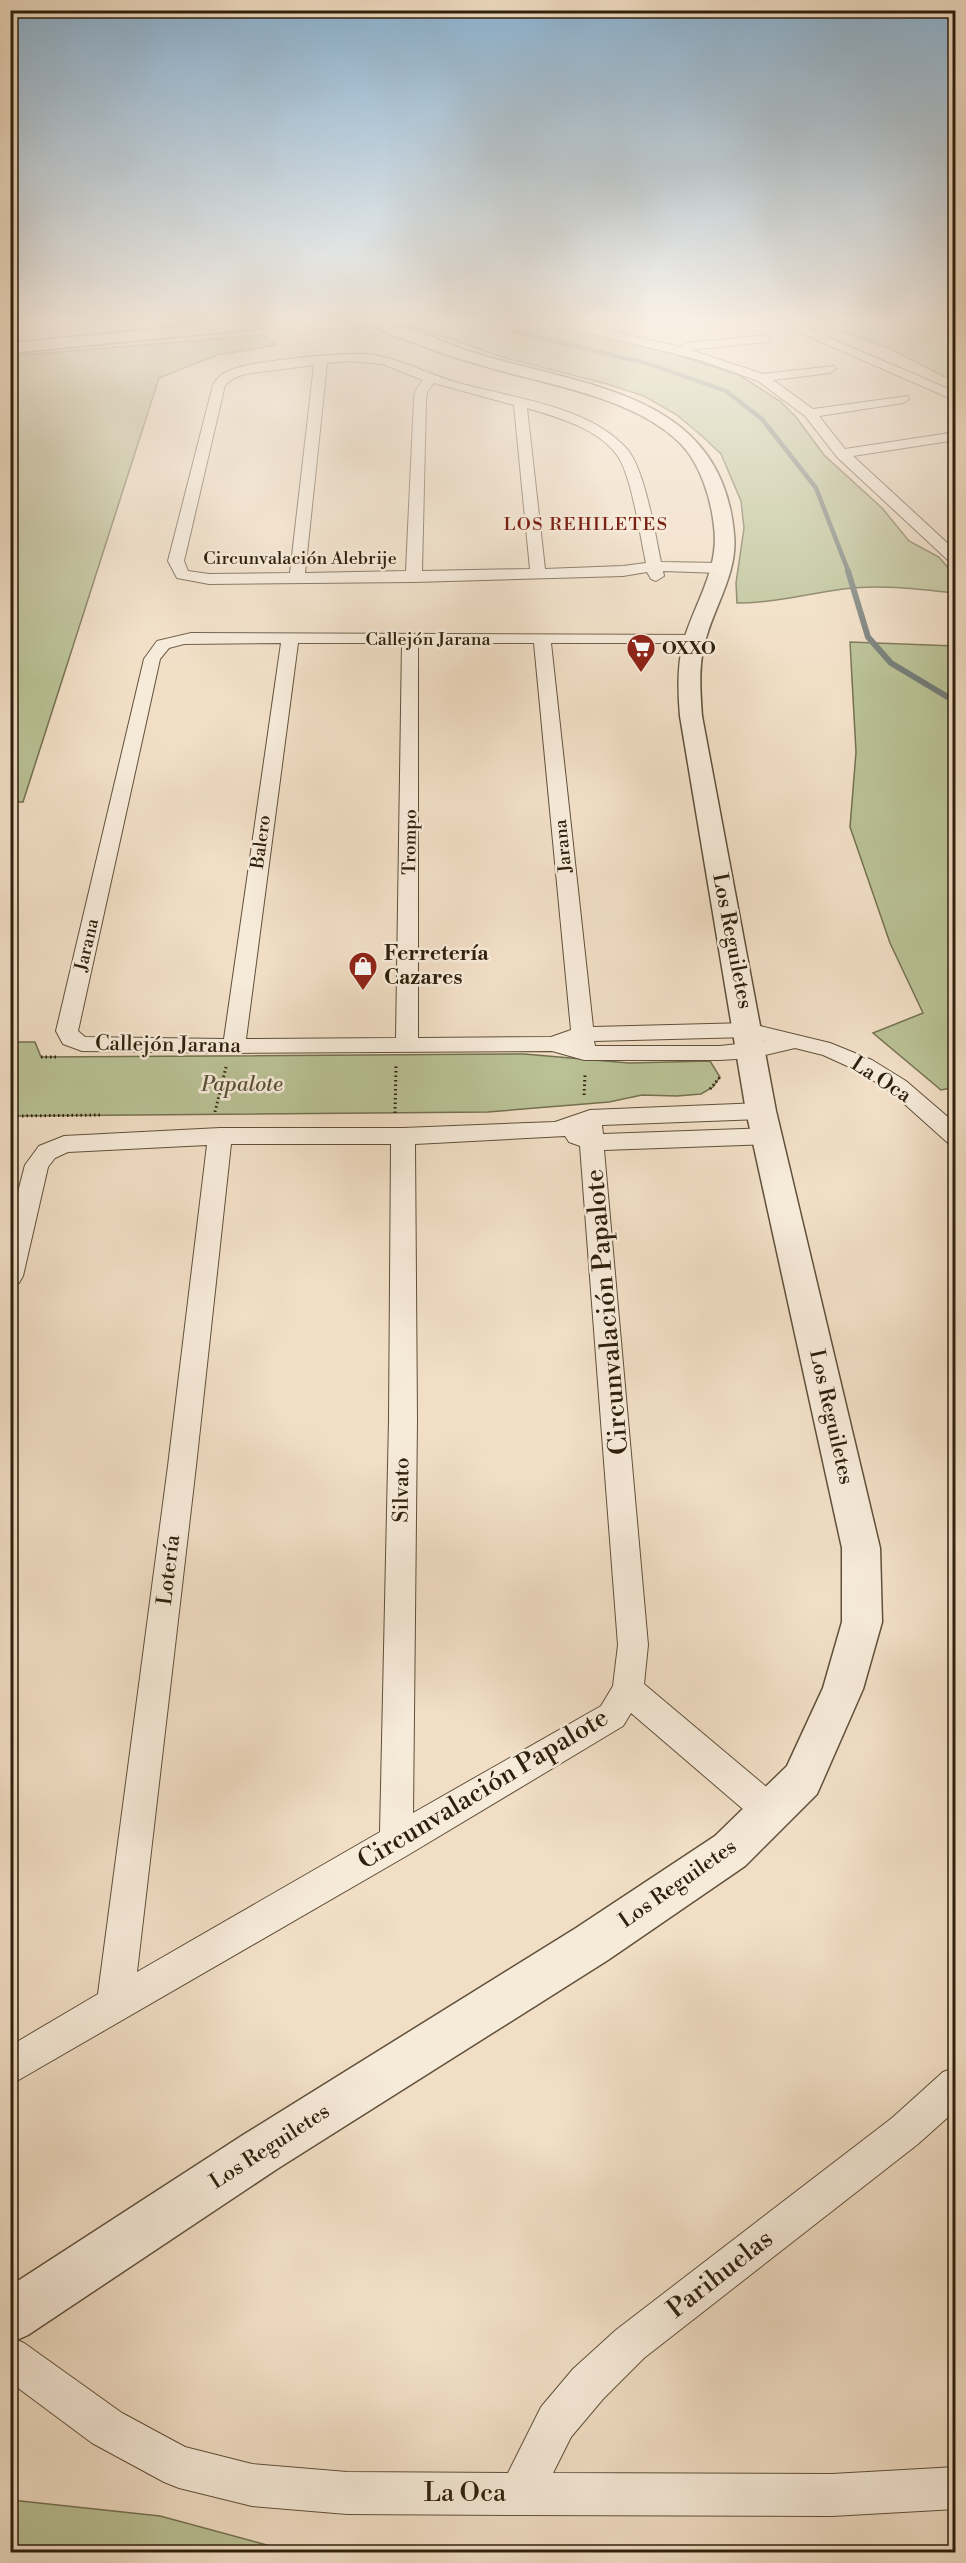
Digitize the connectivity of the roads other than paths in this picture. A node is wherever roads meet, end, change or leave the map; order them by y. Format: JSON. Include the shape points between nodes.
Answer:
{"nodes":[{"id":1,"x":205,"y":443,"type":"edge"},
{"id":2,"x":312,"y":443,"type":"edge"},
{"id":3,"x":419,"y":443,"type":"edge"},
{"id":4,"x":524,"y":443,"type":"edge"},
{"id":5,"x":611,"y":443,"type":"edge"},
{"id":6,"x":688,"y":443,"type":"edge"},
{"id":7,"x":833,"y":443,"type":"edge"},
{"id":8,"x":915,"y":443,"type":"edge"},
{"id":9,"x":935,"y":443,"type":"edge"},
{"id":10,"x":948,"y":452,"type":"dead end"},
{"id":11,"x":842,"y":454,"type":"junction"},
{"id":12,"x":956,"y":560,"type":"edge"},
{"id":13,"x":655,"y":571,"type":"junction"},
{"id":14,"x":538,"y":574,"type":"junction"},
{"id":15,"x":719,"y":574,"type":"junction"},
{"id":16,"x":414,"y":577,"type":"junction"},
{"id":17,"x":297,"y":578,"type":"junction"},
{"id":18,"x":695,"y":638,"type":"junction"},
{"id":19,"x":290,"y":639,"type":"junction"},
{"id":20,"x":410,"y":639,"type":"junction"},
{"id":21,"x":542,"y":639,"type":"junction"},
{"id":22,"x":162,"y":643,"type":"joint"},
{"id":23,"x":750,"y":1041,"type":"junction"},
{"id":24,"x":583,"y":1043,"type":"junction"},
{"id":25,"x":407,"y":1045,"type":"junction"},
{"id":26,"x":234,"y":1046,"type":"junction"},
{"id":27,"x":67,"y":1048,"type":"joint"},
{"id":28,"x":399,"y":1121,"type":"junction"},
{"id":29,"x":764,"y":1124,"type":"junction"},
{"id":30,"x":592,"y":1130,"type":"junction"},
{"id":31,"x":220,"y":1136,"type":"junction"},
{"id":32,"x":956,"y":1137,"type":"edge"},
{"id":33,"x":10,"y":1276,"type":"edge"},
{"id":34,"x":628,"y":1690,"type":"junction"},
{"id":35,"x":771,"y":1811,"type":"junction"},
{"id":36,"x":396,"y":1843,"type":"junction"},
{"id":37,"x":115,"y":2003,"type":"junction"},
{"id":38,"x":10,"y":2067,"type":"edge"},
{"id":39,"x":956,"y":2085,"type":"edge"},
{"id":40,"x":10,"y":2317,"type":"edge"},
{"id":41,"x":10,"y":2357,"type":"edge"},
{"id":42,"x":956,"y":2488,"type":"edge"},
{"id":43,"x":520,"y":2494,"type":"junction"}],
"edges":[{"from":1,"to":17,"type":"street","name":"Circunvalación Alebrije","via":[[176,561],[182,575]]},
{"from":2,"to":17,"type":"street"},
{"from":3,"to":16,"type":"street"},
{"from":4,"to":14,"type":"street"},
{"from":5,"to":13,"type":"street","name":"Circunvalación Alebrije","via":[[624,454],[635,485]]},
{"from":6,"to":15,"type":"street","name":"Los Reguiletes","via":[[706,468],[718,499],[725,538]]},
{"from":7,"to":11,"type":"street"},
{"from":8,"to":11,"type":"street"},
{"from":9,"to":10,"type":"street"},
{"from":11,"to":12,"type":"street"},
{"from":13,"to":14,"type":"street","name":"Circunvalación Alebrije"},
{"from":13,"to":15,"type":"street"},
{"from":14,"to":16,"type":"street","name":"Circunvalación Alebrije"},
{"from":15,"to":18,"type":"street","name":"Los Reguiletes"},
{"from":16,"to":17,"type":"street","name":"Circunvalación Alebrije"},
{"from":18,"to":21,"type":"street","name":"Callejón Jarana"},
{"from":18,"to":23,"type":"street","name":"Los Reguiletes","via":[[689,674],[691,716]]},
{"from":19,"to":20,"type":"street","name":"Callejón Jarana"},
{"from":19,"to":22,"type":"street","name":"Callejón Jarana","via":[[191,638]]},
{"from":19,"to":26,"type":"street","name":"Balero"},
{"from":20,"to":21,"type":"street","name":"Callejón Jarana"},
{"from":20,"to":25,"type":"street","name":"Trompo"},
{"from":21,"to":24,"type":"street","name":"Jarana"},
{"from":22,"to":27,"type":"street","name":"Jarana","via":[[155,650],[149,670],[67,1031]]},
{"from":23,"to":24,"type":"street","name":"Callejón Jarana"},
{"from":23,"to":29,"type":"street","name":"Los Reguiletes"},
{"from":23,"to":32,"type":"street","name":"La Oca","via":[[795,1041],[864,1065],[898,1086]]},
{"from":24,"to":25,"type":"street","name":"Callejón Jarana"},
{"from":25,"to":26,"type":"street","name":"Callejón Jarana"},
{"from":26,"to":27,"type":"street","name":"Callejón Jarana","via":[[82,1044]]},
{"from":28,"to":30,"type":"street","name":"Circunvalación Papalote"},
{"from":28,"to":31,"type":"street","name":"Circunvalación Papalote"},
{"from":28,"to":36,"type":"street","name":"Silvato","via":[[403,1420]]},
{"from":29,"to":30,"type":"street"},
{"from":29,"to":35,"type":"street","name":"Los Reguiletes","via":[[861,1548],[862,1611],[843,1689],[802,1780]]},
{"from":30,"to":34,"type":"street","name":"Circunvalación Papalote","via":[[633,1645]]},
{"from":31,"to":33,"type":"street","name":"Circunvalación Papalote","via":[[64,1144],[47,1152],[37,1165]]},
{"from":31,"to":37,"type":"street","name":"Lotería"},
{"from":34,"to":35,"type":"street"},
{"from":34,"to":36,"type":"street","name":"Circunvalación Papalote","via":[[612,1716]]},
{"from":35,"to":40,"type":"street","name":"Los Reguiletes","via":[[730,1851],[592,1944],[260,2152]]},
{"from":36,"to":37,"type":"street","name":"Circunvalación Papalote"},
{"from":37,"to":38,"type":"street","name":"Circunvalación Papalote"},
{"from":39,"to":43,"type":"street","name":"Parihuelas","via":[[896,2138],[630,2344],[556,2422]]},
{"from":41,"to":43,"type":"street","name":"La Oca","via":[[107,2428],[179,2467],[252,2485],[347,2493]]},
{"from":42,"to":43,"type":"street","name":"La Oca","via":[[832,2495]]}]}
